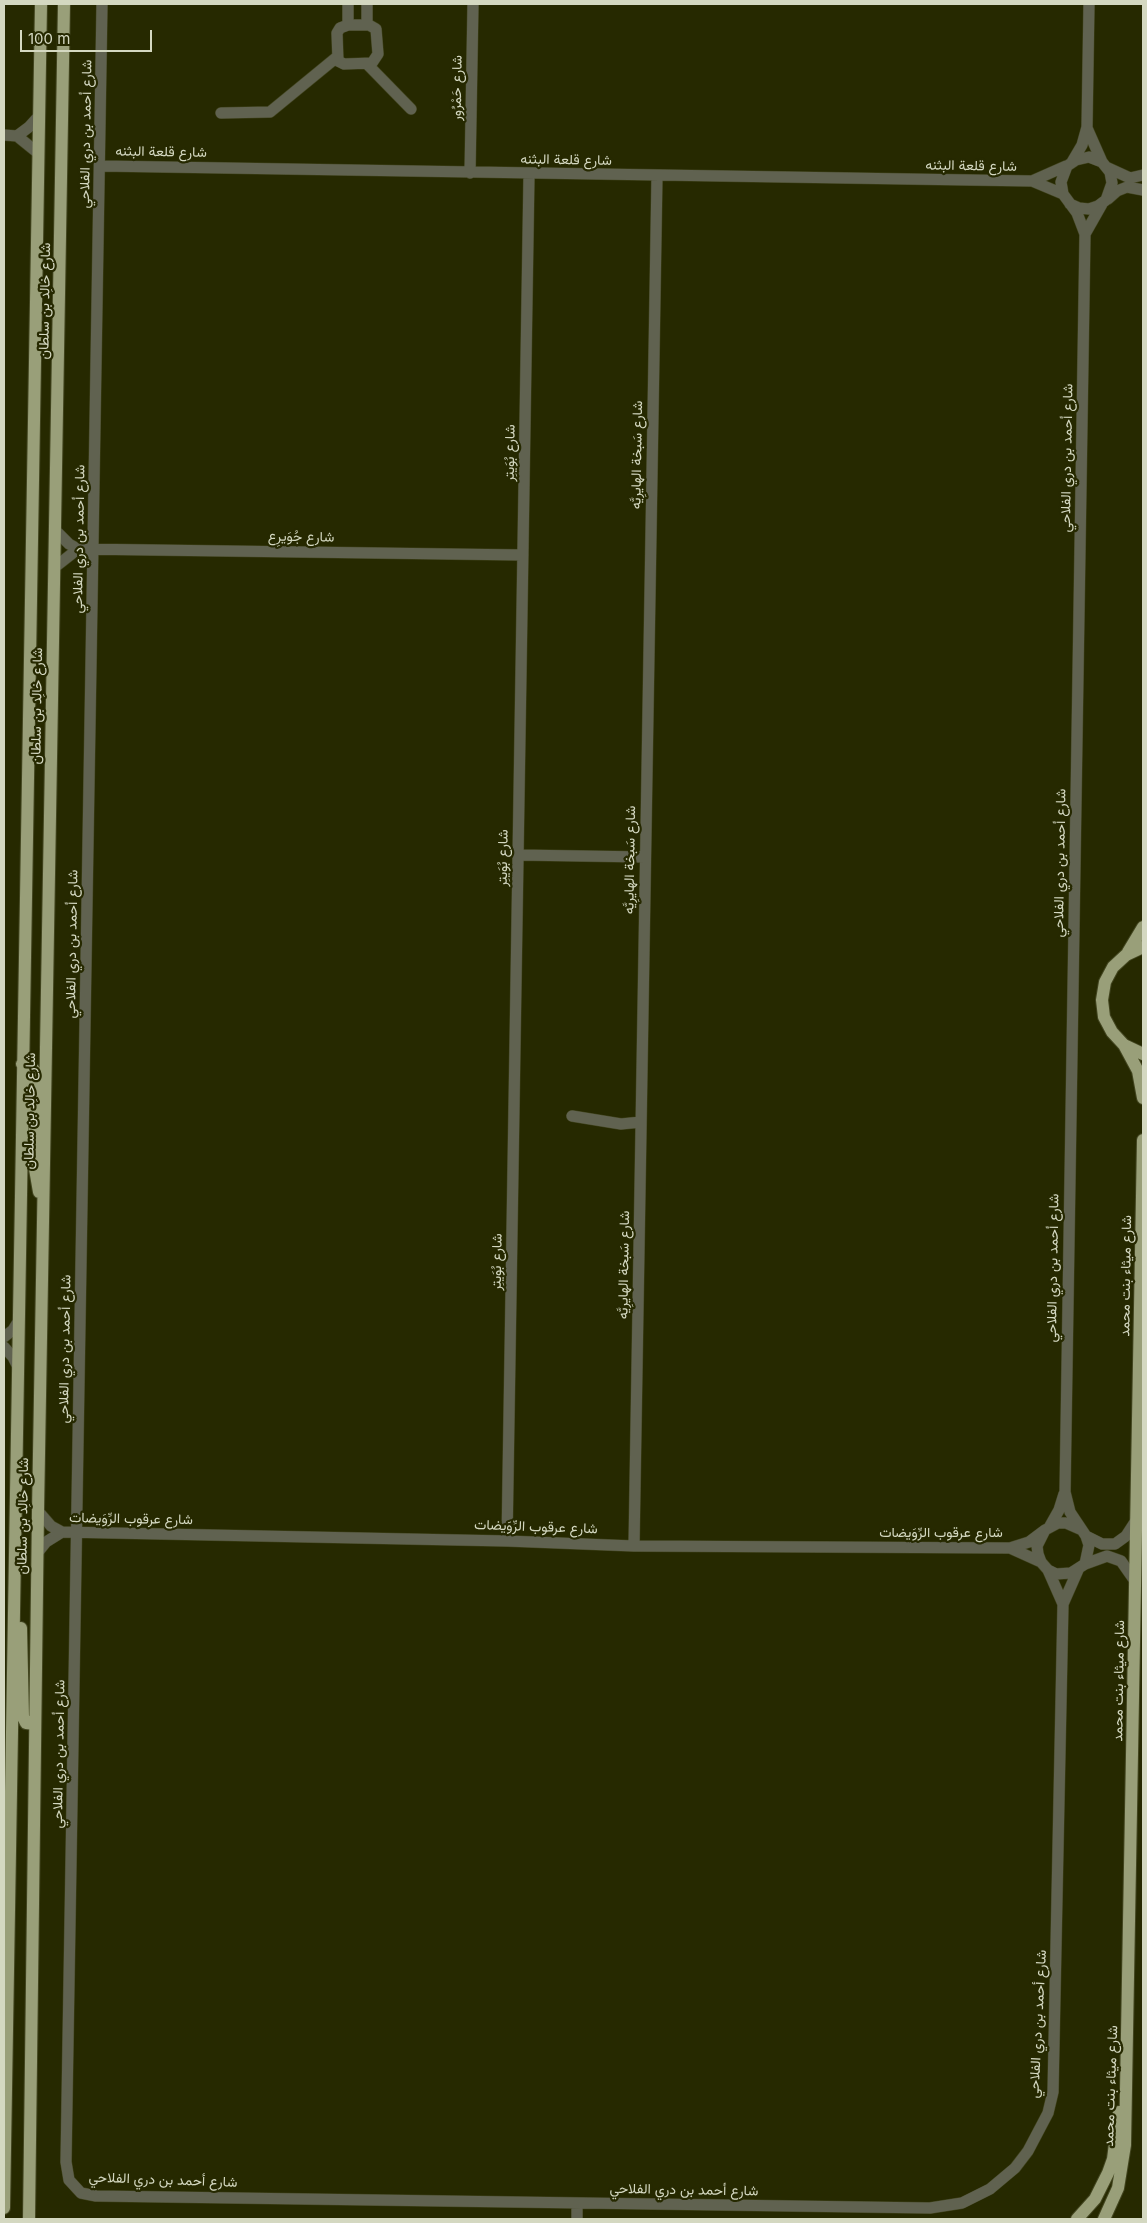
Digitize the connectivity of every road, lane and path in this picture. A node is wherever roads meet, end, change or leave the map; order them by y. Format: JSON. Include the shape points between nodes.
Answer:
{"nodes":[{"id":1,"x":41,"y":4,"type":"edge"},
{"id":2,"x":64,"y":4,"type":"edge"},
{"id":3,"x":72,"y":4,"type":"edge"},
{"id":4,"x":102,"y":4,"type":"edge"},
{"id":5,"x":348,"y":4,"type":"edge"},
{"id":6,"x":367,"y":4,"type":"edge"},
{"id":7,"x":474,"y":4,"type":"edge"},
{"id":8,"x":1089,"y":4,"type":"edge"},
{"id":9,"x":348,"y":25,"type":"junction"},
{"id":10,"x":366,"y":25,"type":"junction"},
{"id":11,"x":337,"y":57,"type":"junction"},
{"id":12,"x":367,"y":64,"type":"junction"},
{"id":13,"x":64,"y":68,"type":"junction"},
{"id":14,"x":411,"y":109,"type":"dead end"},
{"id":15,"x":221,"y":113,"type":"dead end"},
{"id":16,"x":39,"y":116,"type":"junction"},
{"id":17,"x":1086,"y":126,"type":"junction"},
{"id":18,"x":4,"y":135,"type":"edge"},
{"id":19,"x":17,"y":136,"type":"junction"},
{"id":20,"x":38,"y":154,"type":"junction"},
{"id":21,"x":1069,"y":164,"type":"junction"},
{"id":22,"x":1104,"y":164,"type":"junction"},
{"id":23,"x":101,"y":166,"type":"junction"},
{"id":24,"x":470,"y":173,"type":"junction"},
{"id":25,"x":529,"y":175,"type":"junction"},
{"id":26,"x":1143,"y":175,"type":"edge"},
{"id":27,"x":657,"y":176,"type":"junction"},
{"id":28,"x":1032,"y":182,"type":"junction"},
{"id":29,"x":1143,"y":190,"type":"edge"},
{"id":30,"x":1063,"y":194,"type":"junction"},
{"id":31,"x":1104,"y":202,"type":"junction"},
{"id":32,"x":1070,"y":204,"type":"junction"},
{"id":33,"x":1085,"y":234,"type":"junction"},
{"id":34,"x":56,"y":531,"type":"junction"},
{"id":35,"x":78,"y":549,"type":"junction"},
{"id":36,"x":94,"y":549,"type":"junction"},
{"id":37,"x":523,"y":555,"type":"junction"},
{"id":38,"x":55,"y":567,"type":"junction"},
{"id":39,"x":518,"y":855,"type":"junction"},
{"id":40,"x":646,"y":857,"type":"junction"},
{"id":41,"x":1143,"y":926,"type":"edge"},
{"id":42,"x":1143,"y":946,"type":"edge"},
{"id":43,"x":1126,"y":955,"type":"junction"},
{"id":44,"x":1124,"y":1045,"type":"junction"},
{"id":45,"x":1143,"y":1054,"type":"edge"},
{"id":46,"x":22,"y":1064,"type":"junction"},
{"id":47,"x":1143,"y":1098,"type":"edge"},
{"id":48,"x":572,"y":1116,"type":"dead end"},
{"id":49,"x":641,"y":1122,"type":"junction"},
{"id":50,"x":1143,"y":1140,"type":"edge"},
{"id":51,"x":44,"y":1201,"type":"junction"},
{"id":52,"x":18,"y":1322,"type":"junction"},
{"id":53,"x":4,"y":1337,"type":"edge"},
{"id":54,"x":4,"y":1348,"type":"edge"},
{"id":55,"x":17,"y":1365,"type":"junction"},
{"id":56,"x":1065,"y":1492,"type":"junction"},
{"id":57,"x":38,"y":1511,"type":"junction"},
{"id":58,"x":1137,"y":1518,"type":"junction"},
{"id":59,"x":1047,"y":1528,"type":"junction"},
{"id":60,"x":62,"y":1532,"type":"junction"},
{"id":61,"x":77,"y":1533,"type":"junction"},
{"id":62,"x":1084,"y":1533,"type":"junction"},
{"id":63,"x":507,"y":1541,"type":"junction"},
{"id":64,"x":634,"y":1546,"type":"junction"},
{"id":65,"x":1010,"y":1548,"type":"junction"},
{"id":66,"x":38,"y":1552,"type":"junction"},
{"id":67,"x":1045,"y":1566,"type":"junction"},
{"id":68,"x":1082,"y":1567,"type":"junction"},
{"id":69,"x":1135,"y":1581,"type":"junction"},
{"id":70,"x":14,"y":1584,"type":"junction"},
{"id":71,"x":1063,"y":1604,"type":"junction"},
{"id":72,"x":35,"y":1724,"type":"junction"},
{"id":73,"x":6,"y":1949,"type":"edge"},
{"id":74,"x":6,"y":1986,"type":"edge"},
{"id":75,"x":1127,"y":2086,"type":"junction"},
{"id":76,"x":578,"y":2204,"type":"junction"},
{"id":77,"x":4,"y":2208,"type":"edge"},
{"id":78,"x":29,"y":2219,"type":"edge"},
{"id":79,"x":577,"y":2219,"type":"edge"},
{"id":80,"x":1077,"y":2219,"type":"edge"},
{"id":81,"x":1104,"y":2219,"type":"edge"}],
"edges":[{"from":1,"to":16,"type":"main road","name":"شارع خالِد بن سلطان"},
{"from":2,"to":13,"type":"main road","name":"شارع خالِد بن سلطان"},
{"from":3,"to":13,"type":"main road"},
{"from":4,"to":23,"type":"street","name":"شارع أحمد بن دري الفلاحي"},
{"from":5,"to":9,"type":"street"},
{"from":6,"to":10,"type":"street"},
{"from":7,"to":24,"type":"street","name":"شارع حَمْرُور"},
{"from":8,"to":17,"type":"street"},
{"from":9,"to":10,"type":"street"},
{"from":9,"to":11,"type":"street","via":[[338,30]]},
{"from":10,"to":12,"type":"street","via":[[374,27],[378,35],[377,57]]},
{"from":11,"to":12,"type":"street","via":[[342,64]]},
{"from":11,"to":15,"type":"street","via":[[270,112]]},
{"from":12,"to":14,"type":"street"},
{"from":13,"to":34,"type":"main road","name":"شارع خالِد بن سلطان"},
{"from":16,"to":19,"type":"street"},
{"from":16,"to":20,"type":"main road","name":"شارع خالِد بن سلطان"},
{"from":17,"to":21,"type":"street","via":[[1082,145]]},
{"from":17,"to":22,"type":"street"},
{"from":18,"to":19,"type":"street"},
{"from":19,"to":20,"type":"street"},
{"from":20,"to":46,"type":"main road","name":"شارع خالِد بن سلطان"},
{"from":21,"to":22,"type":"street","via":[[1089,157]]},
{"from":21,"to":28,"type":"street","name":"شارع قلعة البثنه"},
{"from":21,"to":30,"type":"street","via":[[1061,178]]},
{"from":22,"to":26,"type":"street","via":[[1130,178]]},
{"from":22,"to":31,"type":"street","via":[[1112,183]]},
{"from":23,"to":24,"type":"street","name":"شارع قلعة البثنه"},
{"from":23,"to":36,"type":"street","name":"شارع أحمد بن دري الفلاحي"},
{"from":24,"to":25,"type":"street","name":"شارع قلعة البثنه"},
{"from":25,"to":27,"type":"street","name":"شارع قلعة البثنه"},
{"from":25,"to":37,"type":"street","name":"شارع بُوَيتِر"},
{"from":27,"to":28,"type":"street","name":"شارع قلعة البثنه"},
{"from":27,"to":40,"type":"street","name":"شارع سَبخة الهايرِيَّه"},
{"from":28,"to":30,"type":"street","name":"شارع قلعة البثنه"},
{"from":29,"to":31,"type":"street","via":[[1127,187]]},
{"from":30,"to":32,"type":"street"},
{"from":31,"to":32,"type":"street","via":[[1084,209]]},
{"from":31,"to":33,"type":"street","name":"شارع أحمد بن دري الفلاحي"},
{"from":32,"to":33,"type":"street","name":"شارع أحمد بن دري الفلاحي"},
{"from":33,"to":56,"type":"street","name":"شارع أحمد بن دري الفلاحي"},
{"from":34,"to":35,"type":"street"},
{"from":34,"to":38,"type":"main road","name":"شارع خالِد بن سلطان"},
{"from":35,"to":36,"type":"street","name":"شارع جُوَيرِع"},
{"from":35,"to":38,"type":"street"},
{"from":36,"to":37,"type":"street","name":"شارع جُوَيرِع"},
{"from":36,"to":61,"type":"street","name":"شارع أحمد بن دري الفلاحي"},
{"from":37,"to":39,"type":"street","name":"شارع بُوَيتِر"},
{"from":38,"to":51,"type":"main road","name":"شارع خالِد بن سلطان"},
{"from":39,"to":40,"type":"street"},
{"from":39,"to":63,"type":"street","name":"شارع بُوَيتِر"},
{"from":40,"to":49,"type":"street","name":"شارع سَبخة الهايرِيَّه"},
{"from":41,"to":43,"type":"main road"},
{"from":42,"to":43,"type":"main road"},
{"from":43,"to":44,"type":"main road","via":[[1108,974],[1102,1000],[1108,1025]]},
{"from":44,"to":45,"type":"main road"},
{"from":44,"to":47,"type":"main road","via":[[1138,1071]]},
{"from":46,"to":51,"type":"main road","via":[[29,1064],[34,1070],[36,1177]]},
{"from":46,"to":52,"type":"main road","name":"شارع خالِد بن سلطان"},
{"from":48,"to":49,"type":"street","via":[[621,1124]]},
{"from":49,"to":64,"type":"street","name":"شارع سَبخة الهايرِيَّه"},
{"from":50,"to":58,"type":"main road","name":"شارع ميثاء بنت محمد"},
{"from":51,"to":57,"type":"main road","name":"شارع خالِد بن سلطان"},
{"from":52,"to":53,"type":"street","via":[[14,1330]]},
{"from":52,"to":55,"type":"main road","name":"شارع خالِد بن سلطان"},
{"from":54,"to":55,"type":"street"},
{"from":55,"to":70,"type":"main road","name":"شارع خالِد بن سلطان"},
{"from":56,"to":59,"type":"street","name":"شارع أحمد بن دري الفلاحي","via":[[1059,1510]]},
{"from":56,"to":62,"type":"street","name":"شارع أحمد بن دري الفلاحي","via":[[1070,1512]]},
{"from":57,"to":60,"type":"street","name":"شارع عرقوب الرِّوَيضات","via":[[51,1526]]},
{"from":57,"to":66,"type":"main road","name":"شارع خالِد بن سلطان"},
{"from":58,"to":62,"type":"street","via":[[1126,1536],[1115,1544],[1102,1544]]},
{"from":58,"to":69,"type":"main road","name":"شارع ميثاء بنت محمد"},
{"from":59,"to":62,"type":"street","via":[[1066,1523]]},
{"from":59,"to":65,"type":"street","name":"شارع عرقوب الرِّوَيضات","via":[[1028,1542]]},
{"from":59,"to":67,"type":"street","via":[[1038,1546]]},
{"from":60,"to":61,"type":"street","name":"شارع عرقوب الرِّوَيضات"},
{"from":60,"to":66,"type":"street","name":"شارع عرقوب الرِّوَيضات","via":[[46,1542]]},
{"from":61,"to":63,"type":"street","name":"شارع عرقوب الرِّوَيضات"},
{"from":61,"to":76,"type":"street","name":"شارع أحمد بن دري الفلاحي","via":[[66,2162],[69,2180],[88,2195]]},
{"from":62,"to":68,"type":"street","via":[[1089,1554]]},
{"from":63,"to":64,"type":"street","name":"شارع عرقوب الرِّوَيضات"},
{"from":64,"to":65,"type":"street","name":"شارع عرقوب الرِّوَيضات"},
{"from":65,"to":67,"type":"street","name":"شارع عرقوب الرِّوَيضات"},
{"from":66,"to":72,"type":"main road","name":"شارع خالِد بن سلطان"},
{"from":67,"to":68,"type":"street","via":[[1064,1575]]},
{"from":67,"to":71,"type":"street","name":"شارع أحمد بن دري الفلاحي"},
{"from":68,"to":69,"type":"street","via":[[1107,1556],[1115,1557]]},
{"from":68,"to":71,"type":"street","name":"شارع أحمد بن دري الفلاحي"},
{"from":69,"to":75,"type":"main road","name":"شارع ميثاء بنت محمد"},
{"from":70,"to":72,"type":"main road","via":[[21,1614],[23,1717],[26,1723]]},
{"from":70,"to":73,"type":"main road","name":"شارع خالِد بن سلطان"},
{"from":71,"to":76,"type":"street","name":"شارع أحمد بن دري الفلاحي","via":[[1053,2092],[1039,2132],[1024,2157],[1003,2179],[976,2197],[962,2203],[930,2208]]},
{"from":72,"to":78,"type":"main road","name":"شارع خالِد بن سلطان"},
{"from":73,"to":74,"type":"main road","name":"شارع خالِد بن سلطان"},
{"from":74,"to":77,"type":"main road","name":"شارع خالِد بن سلطان"},
{"from":75,"to":80,"type":"main road","via":[[1108,2173],[1094,2199]]},
{"from":75,"to":81,"type":"main road","name":"شارع ميثاء بنت محمد","via":[[1124,2161],[1118,2188]]},
{"from":76,"to":79,"type":"street"}]}
